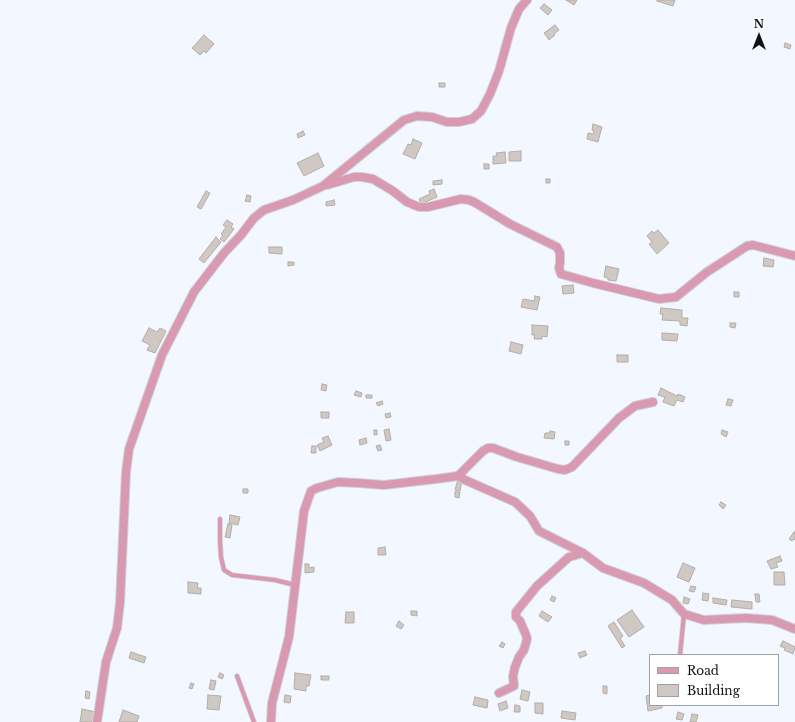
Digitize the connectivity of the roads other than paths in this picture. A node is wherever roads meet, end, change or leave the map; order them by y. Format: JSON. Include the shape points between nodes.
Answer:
{"nodes":[{"id":1,"x":527,"y":0,"type":"edge"},
{"id":2,"x":322,"y":186,"type":"junction"},
{"id":3,"x":795,"y":256,"type":"edge"},
{"id":4,"x":653,"y":402,"type":"dead end"},
{"id":5,"x":458,"y":476,"type":"junction"},
{"id":6,"x":220,"y":519,"type":"dead end"},
{"id":7,"x":583,"y":553,"type":"junction"},
{"id":8,"x":296,"y":585,"type":"junction"},
{"id":9,"x":684,"y":614,"type":"junction"},
{"id":10,"x":795,"y":628,"type":"edge"},
{"id":11,"x":680,"y":654,"type":"edge"},
{"id":12,"x":238,"y":676,"type":"dead end"},
{"id":13,"x":499,"y":693,"type":"dead end"},
{"id":14,"x":97,"y":722,"type":"edge"},
{"id":15,"x":254,"y":722,"type":"edge"},
{"id":16,"x":271,"y":722,"type":"edge"}],
"edges":[{"from":1,"to":2,"type":"street","via":[[519,9],[511,28],[499,70],[481,111],[472,119],[459,122],[417,116],[404,120]]},
{"from":2,"to":3,"type":"street","via":[[362,177],[373,180],[419,207],[469,200],[557,247],[560,253],[561,274],[659,299],[676,297],[747,246],[753,245]]},
{"from":2,"to":14,"type":"street","via":[[264,210],[254,218],[194,292],[162,355],[129,449],[118,622],[106,662]]},
{"from":4,"to":5,"type":"street","via":[[635,406],[619,418],[572,467],[565,470],[488,448]]},
{"from":5,"to":7,"type":"street","via":[[515,502],[530,516],[539,531]]},
{"from":5,"to":8,"type":"street","via":[[384,486],[338,482],[311,491],[304,511]]},
{"from":6,"to":8,"type":"lane","via":[[224,570],[232,575]]},
{"from":7,"to":9,"type":"street","via":[[603,568],[644,583],[672,600]]},
{"from":7,"to":13,"type":"street","via":[[569,557],[537,586],[516,612],[527,639],[515,668],[514,686]]},
{"from":8,"to":16,"type":"street","via":[[289,637],[272,703]]},
{"from":9,"to":10,"type":"street","via":[[704,620],[772,620]]},
{"from":9,"to":11,"type":"lane"},
{"from":12,"to":15,"type":"lane"}]}
